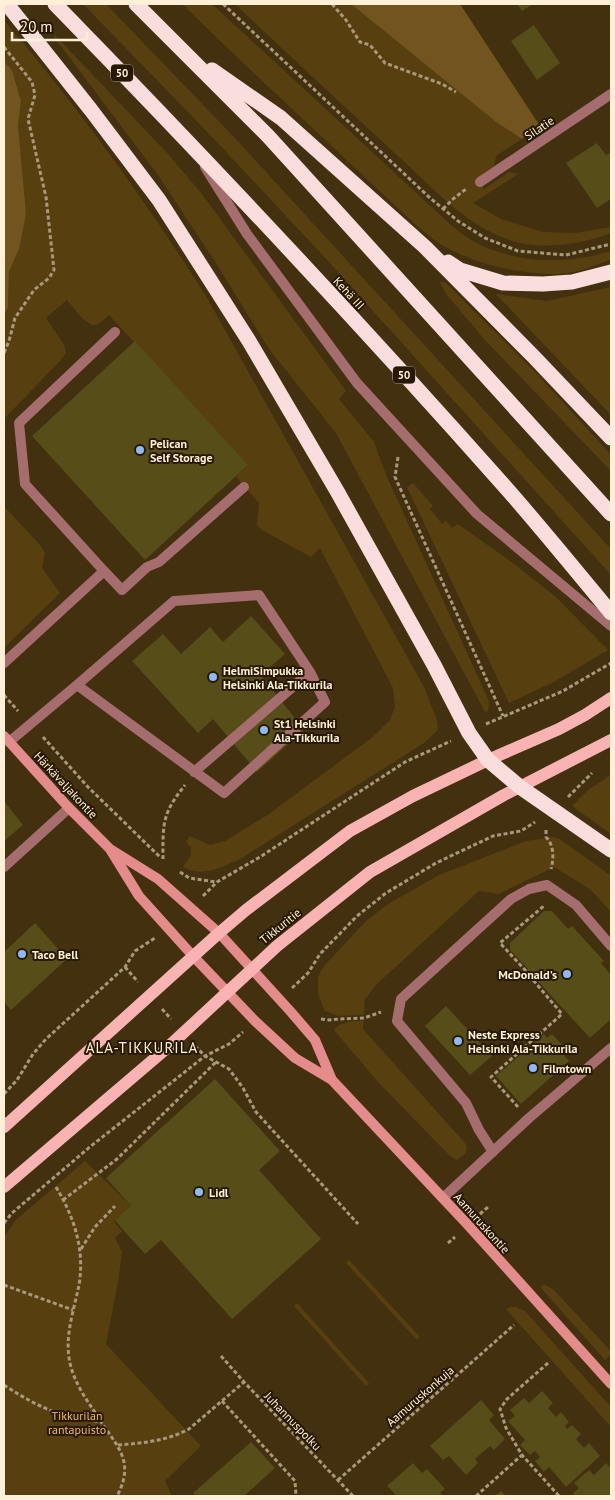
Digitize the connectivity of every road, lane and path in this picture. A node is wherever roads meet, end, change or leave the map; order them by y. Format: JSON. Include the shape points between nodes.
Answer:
{"nodes":[{"id":1,"x":7,"y":4,"type":"edge"},
{"id":2,"x":55,"y":4,"type":"edge"},
{"id":3,"x":136,"y":4,"type":"edge"},
{"id":4,"x":223,"y":4,"type":"edge"},
{"id":5,"x":332,"y":4,"type":"edge"},
{"id":6,"x":4,"y":47,"type":"edge"},
{"id":7,"x":183,"y":50,"type":"junction"},
{"id":8,"x":456,"y":92,"type":"dead end"},
{"id":9,"x":611,"y":94,"type":"edge"},
{"id":10,"x":190,"y":143,"type":"junction"},
{"id":11,"x":480,"y":182,"type":"joint"},
{"id":12,"x":443,"y":209,"type":"junction"},
{"id":13,"x":611,"y":244,"type":"edge"},
{"id":14,"x":425,"y":248,"type":"junction"},
{"id":15,"x":611,"y":272,"type":"edge"},
{"id":16,"x":116,"y":332,"type":"dead end"},
{"id":17,"x":4,"y":353,"type":"edge"},
{"id":18,"x":611,"y":438,"type":"edge"},
{"id":19,"x":398,"y":457,"type":"dead end"},
{"id":20,"x":244,"y":487,"type":"dead end"},
{"id":21,"x":611,"y":514,"type":"edge"},
{"id":22,"x":104,"y":571,"type":"junction"},
{"id":23,"x":611,"y":613,"type":"edge"},
{"id":24,"x":611,"y":626,"type":"edge"},
{"id":25,"x":4,"y":663,"type":"edge"},
{"id":26,"x":611,"y":663,"type":"edge"},
{"id":27,"x":310,"y":672,"type":"junction"},
{"id":28,"x":77,"y":686,"type":"junction"},
{"id":29,"x":4,"y":695,"type":"edge"},
{"id":30,"x":611,"y":698,"type":"edge"},
{"id":31,"x":503,"y":716,"type":"junction"},
{"id":32,"x":31,"y":724,"type":"junction"},
{"id":33,"x":468,"y":732,"type":"junction"},
{"id":34,"x":6,"y":739,"type":"edge"},
{"id":35,"x":610,"y":740,"type":"edge"},
{"id":36,"x":488,"y":760,"type":"junction"},
{"id":37,"x":598,"y":769,"type":"dead end"},
{"id":38,"x":194,"y":772,"type":"junction"},
{"id":39,"x":520,"y":787,"type":"junction"},
{"id":40,"x":69,"y":808,"type":"junction"},
{"id":41,"x":554,"y":810,"type":"junction"},
{"id":42,"x":546,"y":829,"type":"dead end"},
{"id":43,"x":110,"y":849,"type":"junction"},
{"id":44,"x":611,"y":850,"type":"edge"},
{"id":45,"x":163,"y":860,"type":"junction"},
{"id":46,"x":169,"y":865,"type":"dead end"},
{"id":47,"x":4,"y":867,"type":"edge"},
{"id":48,"x":176,"y":869,"type":"dead end"},
{"id":49,"x":547,"y":885,"type":"junction"},
{"id":50,"x":552,"y":907,"type":"dead end"},
{"id":51,"x":219,"y":932,"type":"junction"},
{"id":52,"x":611,"y":946,"type":"edge"},
{"id":53,"x":135,"y":951,"type":"dead end"},
{"id":54,"x":193,"y":956,"type":"junction"},
{"id":55,"x":125,"y":967,"type":"junction"},
{"id":56,"x":252,"y":969,"type":"junction"},
{"id":57,"x":526,"y":971,"type":"dead end"},
{"id":58,"x":308,"y":973,"type":"dead end"},
{"id":59,"x":533,"y":980,"type":"dead end"},
{"id":60,"x":227,"y":992,"type":"junction"},
{"id":61,"x":150,"y":995,"type":"junction"},
{"id":62,"x":399,"y":1012,"type":"junction"},
{"id":63,"x":320,"y":1019,"type":"dead end"},
{"id":64,"x":183,"y":1033,"type":"junction"},
{"id":65,"x":229,"y":1044,"type":"dead end"},
{"id":66,"x":611,"y":1048,"type":"edge"},
{"id":67,"x":205,"y":1056,"type":"junction"},
{"id":68,"x":216,"y":1062,"type":"junction"},
{"id":69,"x":332,"y":1080,"type":"junction"},
{"id":70,"x":4,"y":1094,"type":"edge"},
{"id":71,"x":529,"y":1118,"type":"junction"},
{"id":72,"x":4,"y":1127,"type":"edge"},
{"id":73,"x":493,"y":1152,"type":"junction"},
{"id":74,"x":4,"y":1187,"type":"edge"},
{"id":75,"x":56,"y":1187,"type":"dead end"},
{"id":76,"x":443,"y":1198,"type":"junction"},
{"id":77,"x":64,"y":1200,"type":"junction"},
{"id":78,"x":116,"y":1206,"type":"dead end"},
{"id":79,"x":4,"y":1223,"type":"edge"},
{"id":80,"x":358,"y":1224,"type":"dead end"},
{"id":81,"x":81,"y":1250,"type":"junction"},
{"id":82,"x":4,"y":1285,"type":"edge"},
{"id":83,"x":73,"y":1310,"type":"junction"},
{"id":84,"x":514,"y":1325,"type":"dead end"},
{"id":85,"x":221,"y":1356,"type":"dead end"},
{"id":86,"x":548,"y":1363,"type":"dead end"},
{"id":87,"x":244,"y":1382,"type":"junction"},
{"id":88,"x":611,"y":1384,"type":"edge"},
{"id":89,"x":4,"y":1385,"type":"edge"},
{"id":90,"x":222,"y":1401,"type":"junction"},
{"id":91,"x":100,"y":1422,"type":"junction"},
{"id":92,"x":118,"y":1445,"type":"junction"},
{"id":93,"x":522,"y":1455,"type":"junction"},
{"id":94,"x":338,"y":1480,"type":"junction"},
{"id":95,"x":296,"y":1495,"type":"edge"},
{"id":96,"x":117,"y":1496,"type":"edge"},
{"id":97,"x":292,"y":1496,"type":"edge"},
{"id":98,"x":353,"y":1496,"type":"edge"},
{"id":99,"x":476,"y":1496,"type":"edge"},
{"id":100,"x":559,"y":1496,"type":"edge"}],
"edges":[{"from":1,"to":33,"type":"highway","via":[[165,208],[249,341],[337,491]]},
{"from":2,"to":10,"type":"highway","name":"Kehä III","number":"50"},
{"from":3,"to":7,"type":"highway"},
{"from":4,"to":12,"type":"path"},
{"from":5,"to":8,"type":"path","via":[[360,42],[370,45],[385,63]]},
{"from":6,"to":17,"type":"path","via":[[32,82],[35,95],[28,119],[46,197],[54,270],[34,290],[15,318]]},
{"from":7,"to":14,"type":"highway","via":[[281,118]]},
{"from":7,"to":21,"type":"highway","via":[[274,144]]},
{"from":9,"to":11,"type":"street","name":"Silatie"},
{"from":10,"to":23,"type":"highway","name":"Kehä III","number":"50","via":[[501,483]]},
{"from":10,"to":24,"type":"street","via":[[247,234],[357,383],[477,514]]},
{"from":11,"to":12,"type":"path","via":[[459,194]]},
{"from":12,"to":13,"type":"path","via":[[485,238],[518,251],[566,254]]},
{"from":14,"to":15,"type":"highway","via":[[460,270],[503,283],[572,282]]},
{"from":14,"to":18,"type":"highway"},
{"from":16,"to":22,"type":"street","via":[[19,422],[25,484]]},
{"from":19,"to":31,"type":"path","via":[[395,477]]},
{"from":20,"to":22,"type":"street","via":[[122,590]]},
{"from":22,"to":25,"type":"street"},
{"from":26,"to":31,"type":"path","via":[[563,691]]},
{"from":27,"to":28,"type":"street","via":[[259,594],[174,601]]},
{"from":27,"to":38,"type":"street"},
{"from":27,"to":38,"type":"street","via":[[325,702],[224,793]]},
{"from":28,"to":32,"type":"street"},
{"from":28,"to":38,"type":"street"},
{"from":29,"to":32,"type":"path"},
{"from":30,"to":36,"type":"main road","via":[[559,730]]},
{"from":31,"to":33,"type":"path"},
{"from":32,"to":34,"type":"street"},
{"from":32,"to":45,"type":"path","via":[[88,787]]},
{"from":33,"to":36,"type":"highway"},
{"from":33,"to":48,"type":"path","via":[[405,762],[217,882],[189,878]]},
{"from":34,"to":40,"type":"street","name":"Härkävaljakontie"},
{"from":35,"to":39,"type":"main road","name":"Tikkuritie"},
{"from":36,"to":39,"type":"highway"},
{"from":36,"to":51,"type":"main road","via":[[412,796],[350,831]]},
{"from":37,"to":41,"type":"path"},
{"from":38,"to":45,"type":"path","via":[[167,815]]},
{"from":39,"to":41,"type":"highway"},
{"from":39,"to":56,"type":"main road","name":"Tikkuritie","via":[[370,872]]},
{"from":40,"to":43,"type":"street","name":"Härkävaljakontie"},
{"from":40,"to":47,"type":"street"},
{"from":41,"to":44,"type":"highway"},
{"from":41,"to":58,"type":"path","via":[[521,831],[493,836],[436,863],[386,893],[357,916],[320,954]]},
{"from":42,"to":49,"type":"path","via":[[554,859]]},
{"from":43,"to":51,"type":"street","name":"Härkävaljakontie","via":[[158,879]]},
{"from":43,"to":54,"type":"street","name":"Härkävaljakontie","via":[[139,896]]},
{"from":45,"to":46,"type":"path"},
{"from":49,"to":52,"type":"street","via":[[576,905]]},
{"from":49,"to":62,"type":"street","via":[[529,889],[511,900],[401,999]]},
{"from":50,"to":57,"type":"path","via":[[545,904],[500,943]]},
{"from":51,"to":54,"type":"main road"},
{"from":51,"to":56,"type":"street","name":"Aamuruskontie"},
{"from":53,"to":55,"type":"path"},
{"from":54,"to":60,"type":"street","name":"Aamuruskontie"},
{"from":54,"to":61,"type":"main road"},
{"from":55,"to":61,"type":"path"},
{"from":55,"to":70,"type":"path","via":[[46,1039]]},
{"from":56,"to":60,"type":"main road","name":"Tikkuritie"},
{"from":56,"to":69,"type":"street","name":"Aamuruskontie","via":[[314,1040]]},
{"from":59,"to":71,"type":"path","via":[[562,1014],[491,1077]]},
{"from":60,"to":64,"type":"main road","name":"Tikkuritie"},
{"from":60,"to":69,"type":"street","name":"Aamuruskontie","via":[[295,1058]]},
{"from":61,"to":64,"type":"path"},
{"from":61,"to":72,"type":"main road"},
{"from":62,"to":63,"type":"path","via":[[380,1012],[364,1018]]},
{"from":62,"to":73,"type":"street","via":[[397,1021],[466,1102]]},
{"from":64,"to":67,"type":"path"},
{"from":64,"to":74,"type":"main road","name":"Tikkuritie"},
{"from":65,"to":67,"type":"path"},
{"from":66,"to":71,"type":"street"},
{"from":67,"to":68,"type":"path"},
{"from":67,"to":79,"type":"path","via":[[91,1146]]},
{"from":68,"to":77,"type":"path","via":[[117,1159]]},
{"from":68,"to":80,"type":"path","via":[[229,1069],[256,1112]]},
{"from":69,"to":76,"type":"street","name":"Aamuruskontie"},
{"from":71,"to":73,"type":"street"},
{"from":73,"to":76,"type":"street"},
{"from":75,"to":77,"type":"path"},
{"from":76,"to":88,"type":"street","name":"Aamuruskontie"},
{"from":77,"to":81,"type":"path"},
{"from":78,"to":81,"type":"path","via":[[95,1227]]},
{"from":81,"to":83,"type":"path","via":[[82,1267]]},
{"from":82,"to":83,"type":"path"},
{"from":83,"to":91,"type":"path","via":[[68,1344],[70,1364]]},
{"from":84,"to":94,"type":"path","name":"Aamuruskonkuja"},
{"from":85,"to":87,"type":"path","name":"Juhannuspolku"},
{"from":86,"to":93,"type":"path","via":[[500,1409],[506,1428]]},
{"from":87,"to":90,"type":"path"},
{"from":87,"to":94,"type":"path","name":"Juhannuspolku"},
{"from":89,"to":91,"type":"path","via":[[32,1403],[57,1413]]},
{"from":90,"to":92,"type":"path","via":[[189,1429],[170,1438]]},
{"from":90,"to":95,"type":"path","via":[[296,1481]]},
{"from":91,"to":92,"type":"path"},
{"from":92,"to":96,"type":"path","via":[[125,1472]]},
{"from":93,"to":99,"type":"path"},
{"from":93,"to":100,"type":"path"},
{"from":94,"to":98,"type":"path","name":"Juhannuspolku"},
{"from":95,"to":97,"type":"path"}]}
